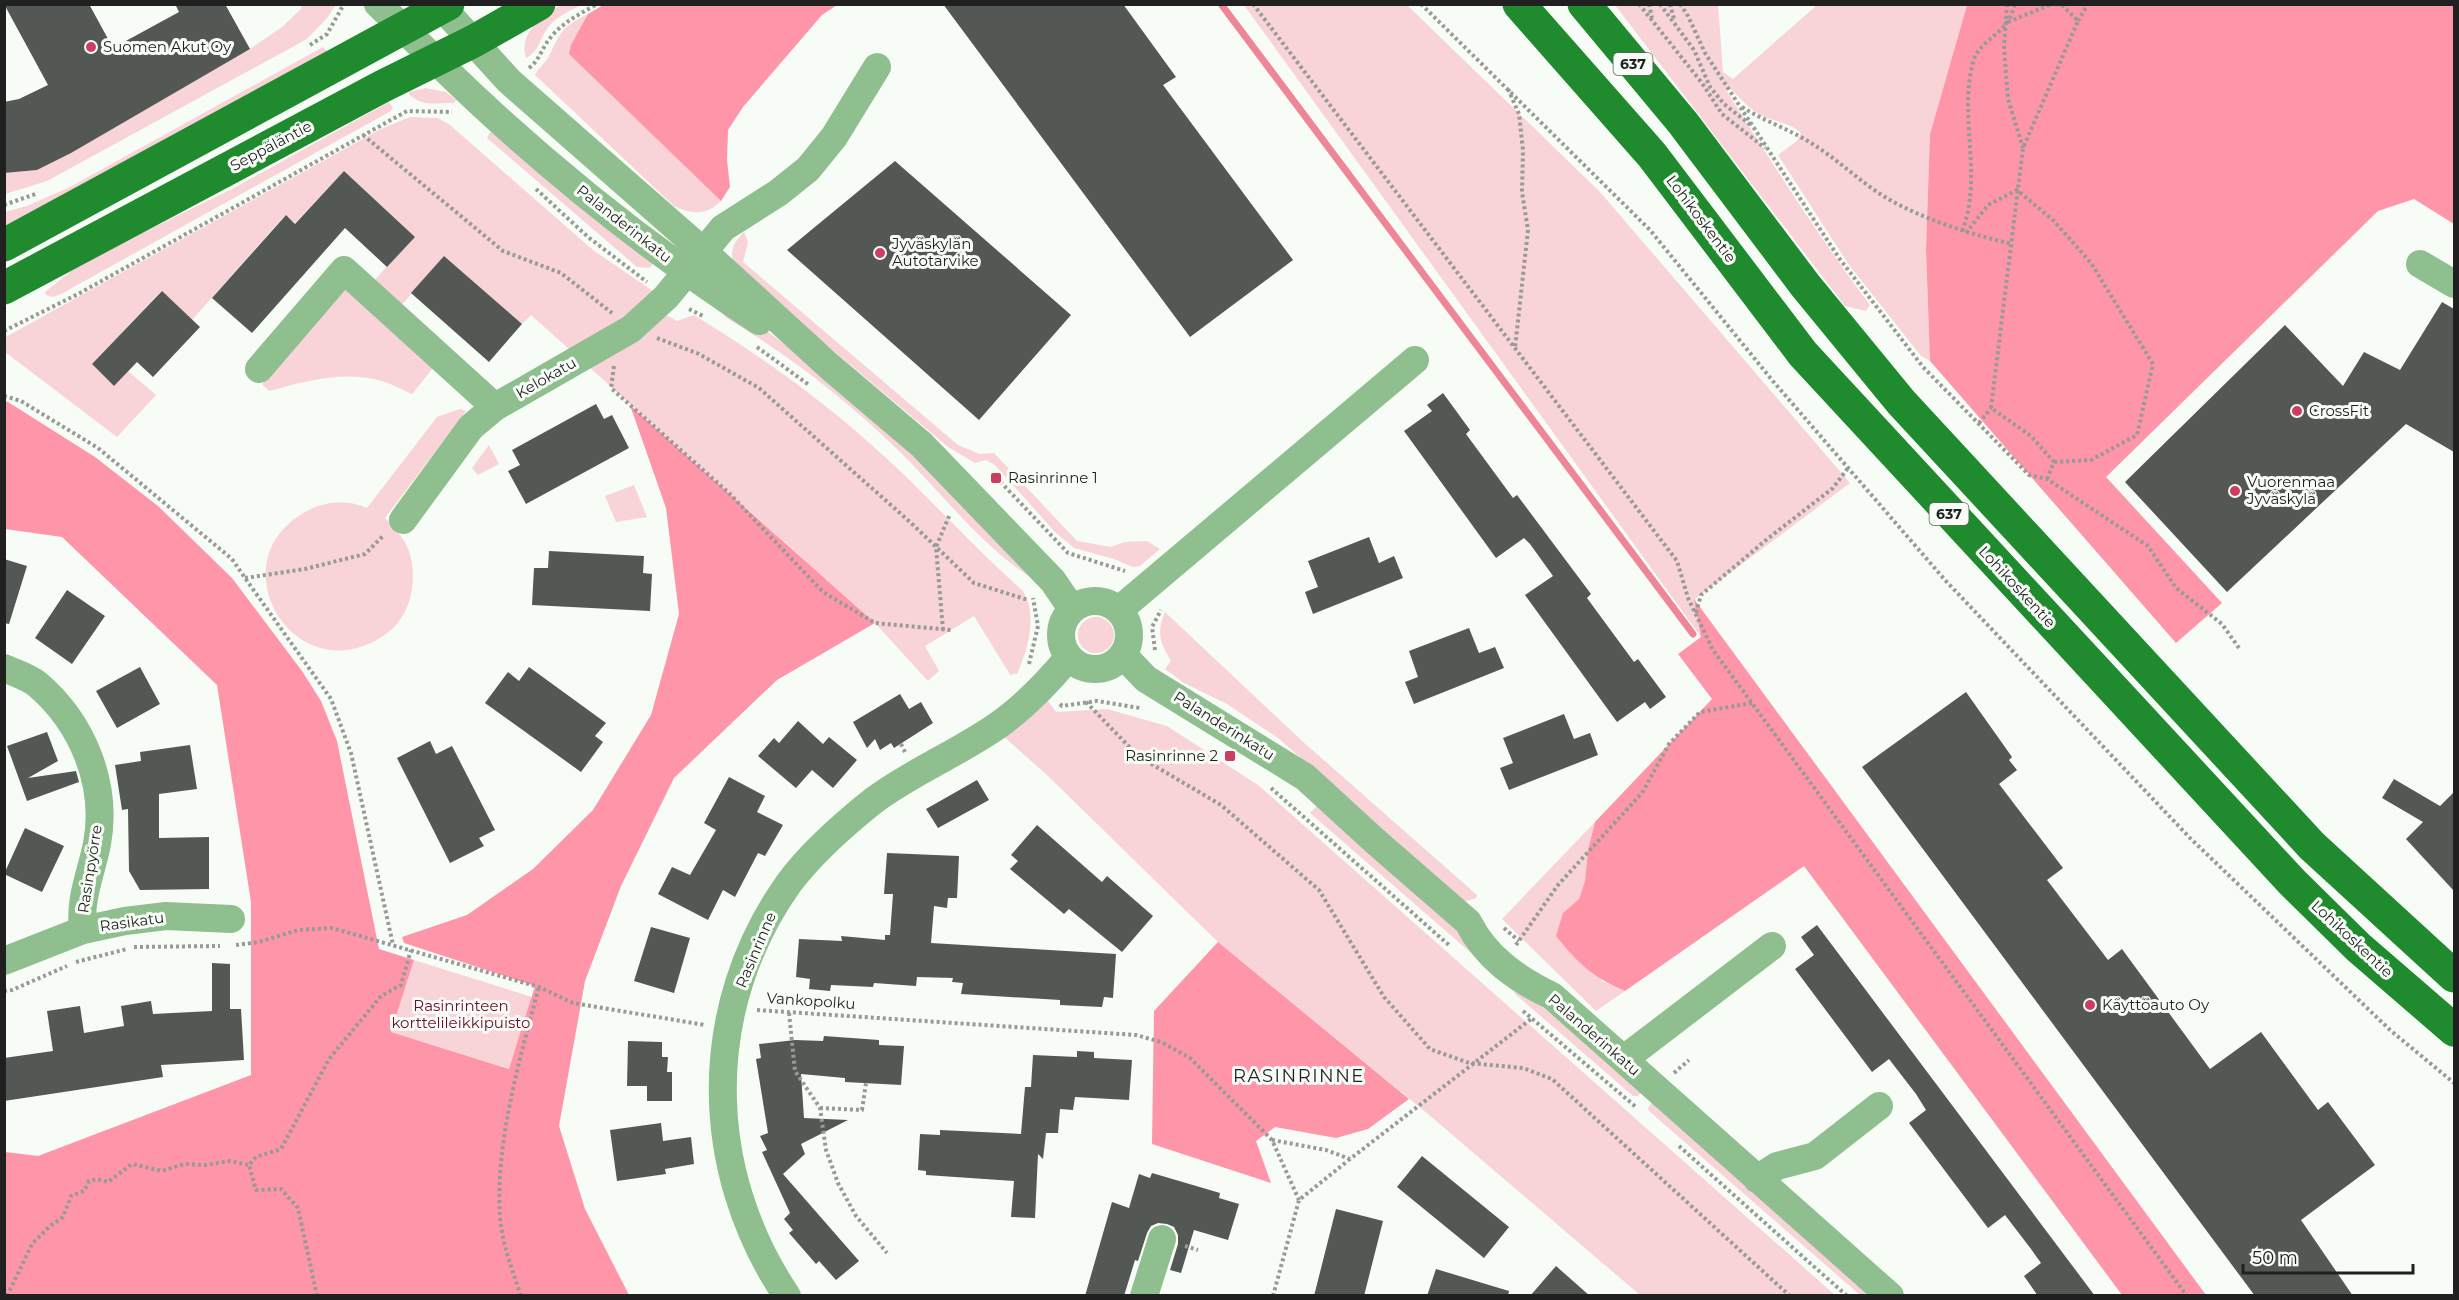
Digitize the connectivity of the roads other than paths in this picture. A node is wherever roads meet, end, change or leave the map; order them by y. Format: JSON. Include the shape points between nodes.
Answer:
{"nodes":[{"id":1,"x":378,"y":4,"type":"edge"},
{"id":2,"x":539,"y":4,"type":"edge"},
{"id":3,"x":1519,"y":4,"type":"edge"},
{"id":4,"x":1584,"y":4,"type":"edge"},
{"id":5,"x":443,"y":6,"type":"edge"},
{"id":6,"x":404,"y":29,"type":"junction"},
{"id":7,"x":474,"y":41,"type":"junction"},
{"id":8,"x":436,"y":60,"type":"junction"},
{"id":9,"x":877,"y":67,"type":"dead end"},
{"id":10,"x":4,"y":245,"type":"edge"},
{"id":11,"x":695,"y":263,"type":"junction"},
{"id":12,"x":2420,"y":264,"type":"dead end"},
{"id":13,"x":2454,"y":284,"type":"edge"},
{"id":14,"x":4,"y":288,"type":"edge"},
{"id":15,"x":1415,"y":360,"type":"dead end"},
{"id":16,"x":260,"y":369,"type":"dead end"},
{"id":17,"x":495,"y":408,"type":"junction"},
{"id":18,"x":396,"y":525,"type":"road end"},
{"id":19,"x":1072,"y":609,"type":"junction"},
{"id":20,"x":1119,"y":610,"type":"junction"},
{"id":21,"x":1123,"y":655,"type":"junction"},
{"id":22,"x":1069,"y":657,"type":"junction"},
{"id":23,"x":4,"y":668,"type":"edge"},
{"id":24,"x":83,"y":930,"type":"junction"},
{"id":25,"x":230,"y":932,"type":"road end"},
{"id":26,"x":1772,"y":946,"type":"dead end"},
{"id":27,"x":4,"y":961,"type":"edge"},
{"id":28,"x":2454,"y":976,"type":"edge"},
{"id":29,"x":2454,"y":1030,"type":"edge"},
{"id":30,"x":1623,"y":1059,"type":"junction"},
{"id":31,"x":1879,"y":1106,"type":"dead end"},
{"id":32,"x":1757,"y":1179,"type":"junction"},
{"id":33,"x":1161,"y":1239,"type":"dead end"},
{"id":34,"x":787,"y":1296,"type":"edge"},
{"id":35,"x":1144,"y":1296,"type":"edge"},
{"id":36,"x":1890,"y":1296,"type":"edge"}],
"edges":[{"from":1,"to":6,"type":"street","name":"Palanderinkatu"},
{"from":2,"to":7,"type":"main road","name":"Seppäläntie"},
{"from":3,"to":29,"type":"main road","name":"Lohikoskentie","number":"637","via":[[1652,154],[1803,354],[2292,882],[2358,947]]},
{"from":4,"to":28,"type":"main road","number":"637","via":[[1683,123],[1805,285],[1901,402],[2312,846]]},
{"from":5,"to":6,"type":"main road"},
{"from":5,"to":7,"type":"street","name":"Palanderinkatu"},
{"from":6,"to":8,"type":"street","name":"Palanderinkatu"},
{"from":6,"to":10,"type":"main road"},
{"from":7,"to":8,"type":"main road","name":"Seppäläntie"},
{"from":7,"to":11,"type":"street","name":"Palanderinkatu","via":[[509,81]]},
{"from":8,"to":11,"type":"street","name":"Palanderinkatu","via":[[589,198]]},
{"from":8,"to":14,"type":"main road","name":"Seppäläntie"},
{"from":9,"to":11,"type":"street","name":"Kelokatu","via":[[834,137],[808,169],[723,228]]},
{"from":11,"to":17,"type":"street","name":"Kelokatu","via":[[666,297],[631,328]]},
{"from":11,"to":19,"type":"street","name":"Palanderinkatu","via":[[829,366],[922,445],[1053,582]]},
{"from":12,"to":13,"type":"street"},
{"from":15,"to":20,"type":"street"},
{"from":16,"to":17,"type":"street","via":[[344,270]]},
{"from":17,"to":18,"type":"street","name":"Kelokatu","via":[[471,427]]},
{"from":19,"to":20,"type":"street","via":[[1101,601]]},
{"from":19,"to":22,"type":"street","via":[[1062,628],[1063,648]]},
{"from":20,"to":21,"type":"street","via":[[1130,632]]},
{"from":21,"to":22,"type":"street","via":[[1097,669],[1086,669]]},
{"from":21,"to":30,"type":"street","name":"Palanderinkatu","via":[[1146,678],[1305,777],[1468,922],[1476,939],[1499,963],[1552,996]]},
{"from":22,"to":34,"type":"street","name":"Rasinrinne","via":[[1041,689],[1003,722],[875,800],[839,829],[790,883],[761,931],[746,966],[729,1029],[722,1091],[724,1131],[738,1199],[765,1261]]},
{"from":23,"to":24,"type":"street","name":"Rasinpyörre","via":[[36,683],[67,716],[90,756],[100,804],[97,844],[84,891]]},
{"from":24,"to":25,"type":"street","name":"Rasikatu","via":[[166,916]]},
{"from":24,"to":27,"type":"street","name":"Rasikatu"},
{"from":26,"to":30,"type":"street"},
{"from":30,"to":32,"type":"street","name":"Palanderinkatu"},
{"from":31,"to":32,"type":"street","via":[[1815,1155],[1777,1166]]},
{"from":32,"to":36,"type":"street","name":"Palanderinkatu"},
{"from":33,"to":35,"type":"street"}]}
